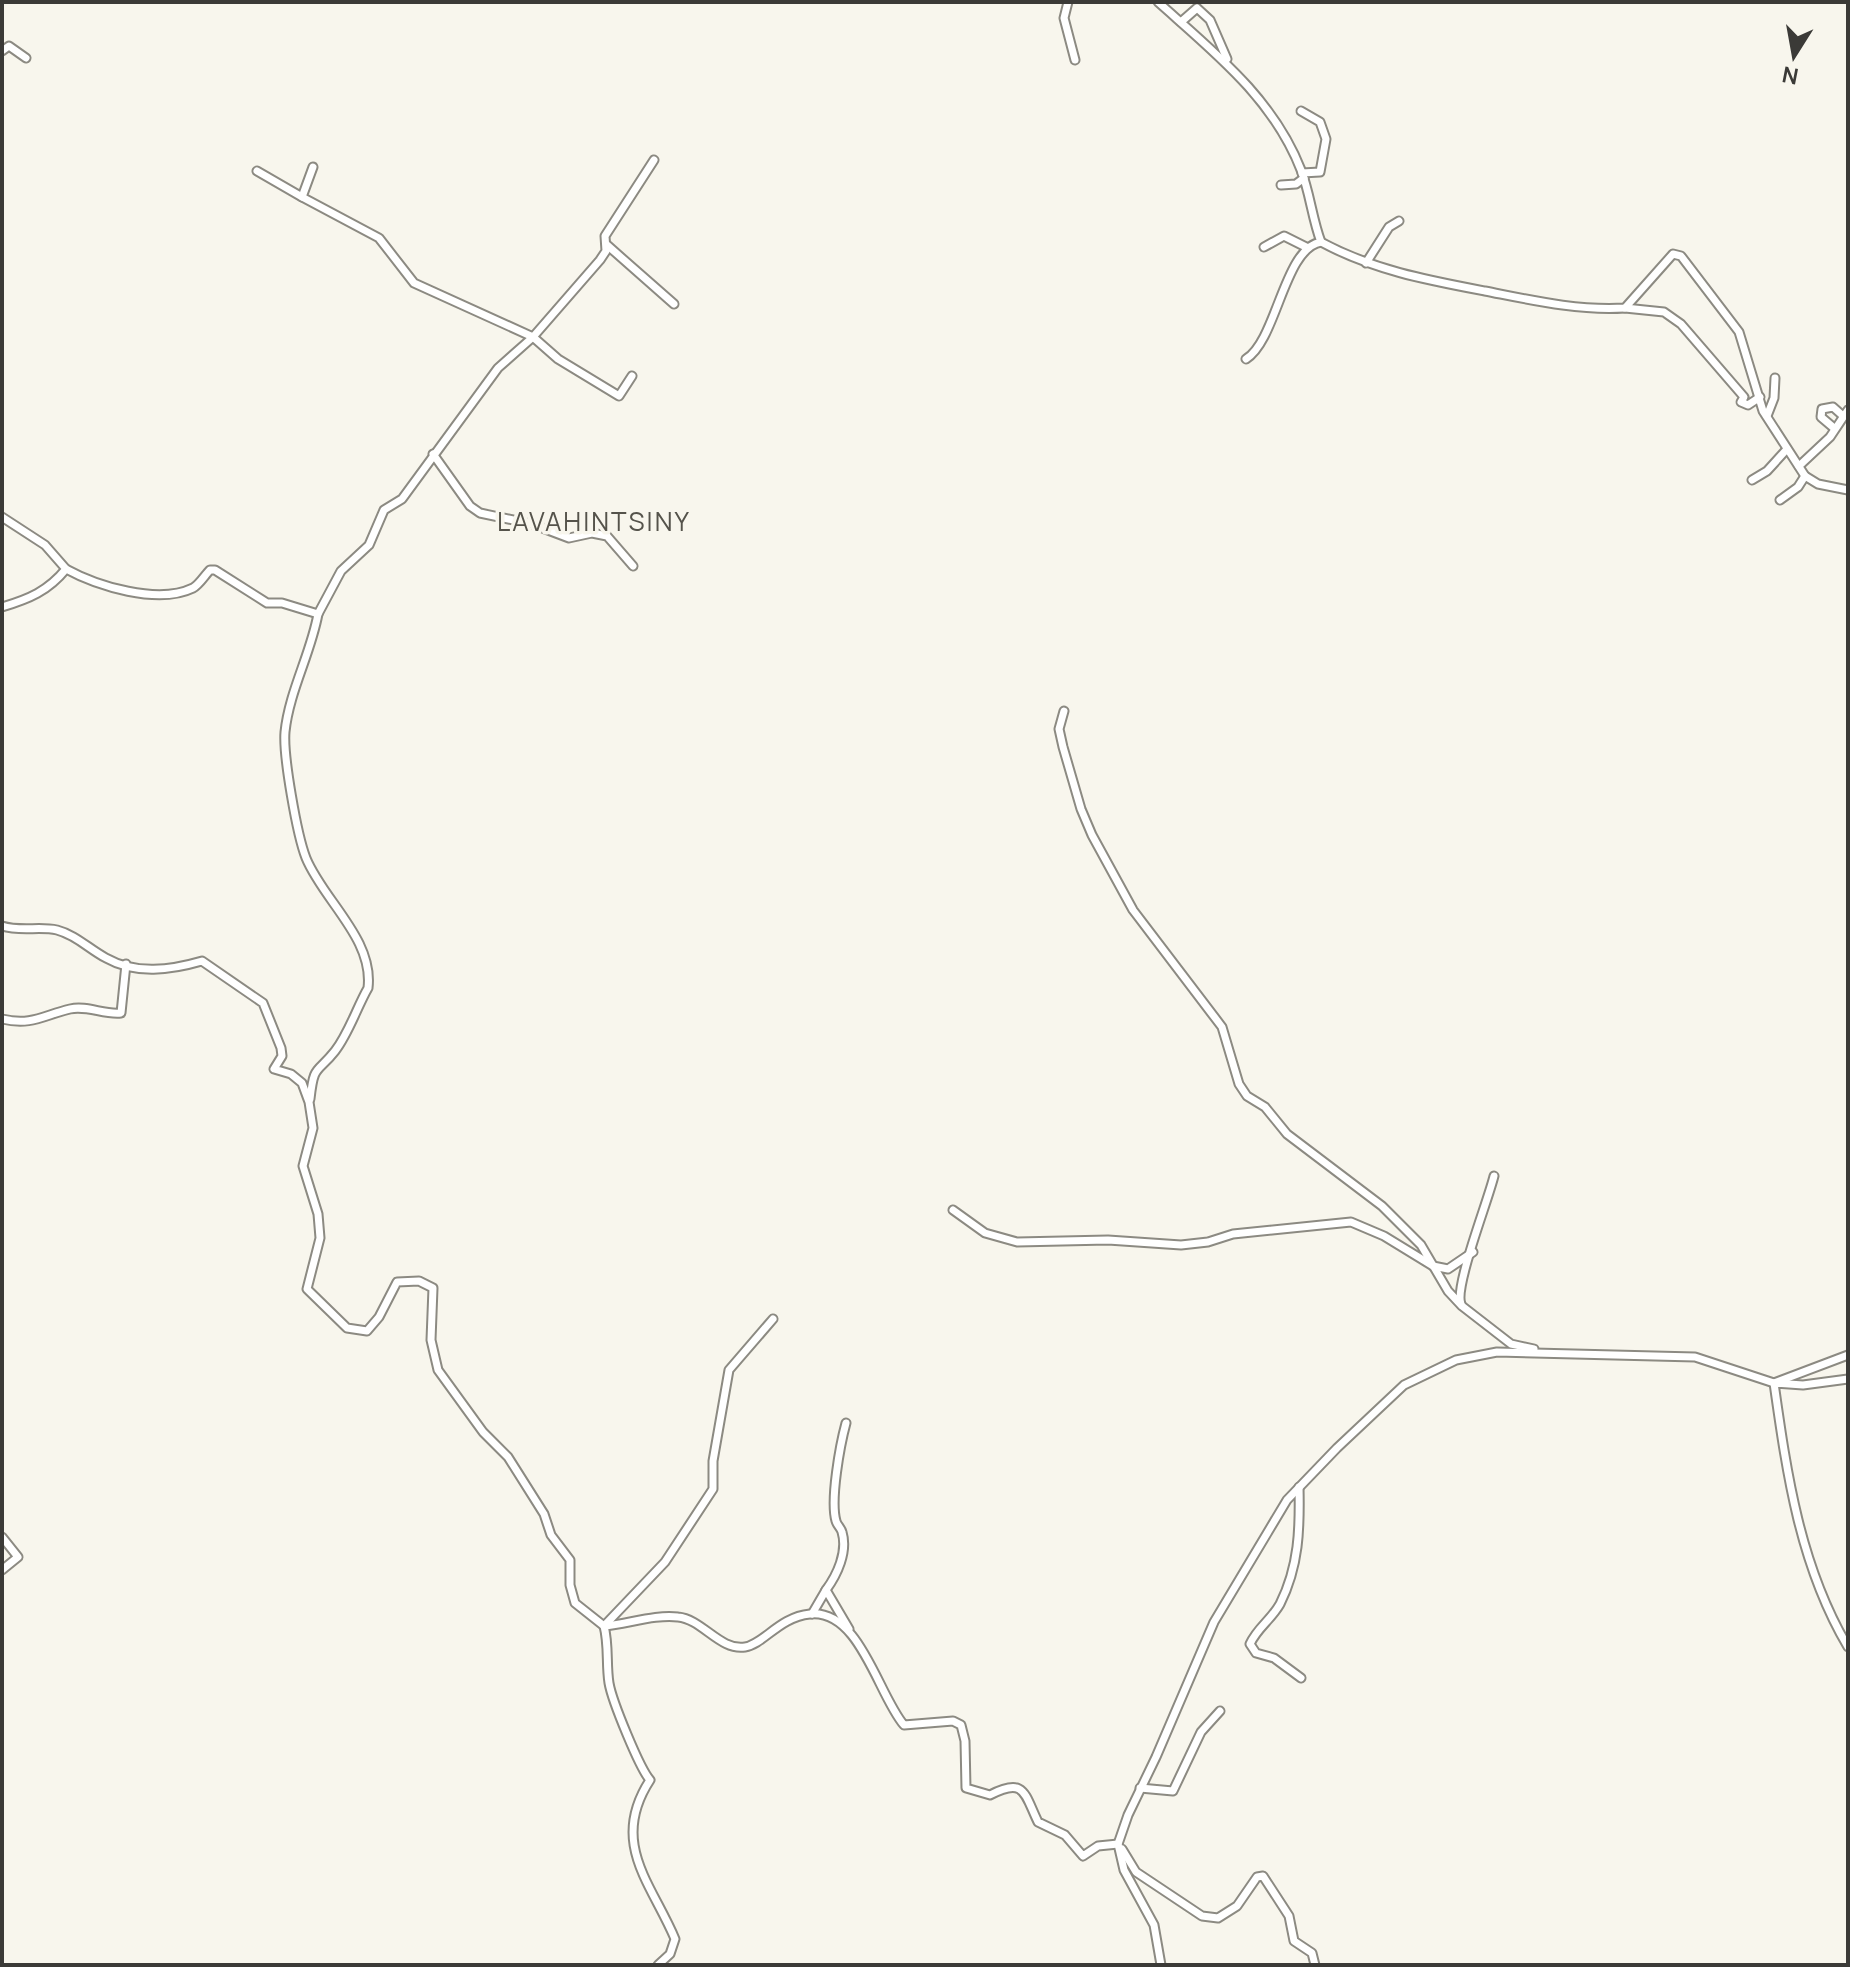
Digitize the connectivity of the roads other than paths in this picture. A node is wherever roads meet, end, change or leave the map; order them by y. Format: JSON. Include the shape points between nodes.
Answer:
{"nodes":[{"id":1,"x":1068,"y":2,"type":"edge"},
{"id":2,"x":1158,"y":2,"type":"edge"},
{"id":3,"x":1181,"y":22,"type":"junction"},
{"id":4,"x":2,"y":51,"type":"edge"},
{"id":5,"x":26,"y":58,"type":"dead end"},
{"id":6,"x":1075,"y":60,"type":"dead end"},
{"id":7,"x":1227,"y":61,"type":"junction"},
{"id":8,"x":1301,"y":111,"type":"dead end"},
{"id":9,"x":654,"y":160,"type":"dead end"},
{"id":10,"x":313,"y":167,"type":"dead end"},
{"id":11,"x":257,"y":171,"type":"dead end"},
{"id":12,"x":1303,"y":176,"type":"junction"},
{"id":13,"x":1281,"y":185,"type":"dead end"},
{"id":14,"x":302,"y":197,"type":"junction"},
{"id":15,"x":1399,"y":221,"type":"dead end"},
{"id":16,"x":1321,"y":242,"type":"junction"},
{"id":17,"x":607,"y":245,"type":"junction"},
{"id":18,"x":1264,"y":247,"type":"dead end"},
{"id":19,"x":1308,"y":248,"type":"junction"},
{"id":20,"x":1366,"y":263,"type":"junction"},
{"id":21,"x":674,"y":304,"type":"dead end"},
{"id":22,"x":1625,"y":308,"type":"junction"},
{"id":23,"x":533,"y":337,"type":"junction"},
{"id":24,"x":1246,"y":359,"type":"dead end"},
{"id":25,"x":632,"y":376,"type":"dead end"},
{"id":26,"x":1775,"y":378,"type":"dead end"},
{"id":27,"x":1760,"y":397,"type":"junction"},
{"id":28,"x":1845,"y":413,"type":"edge"},
{"id":29,"x":1767,"y":416,"type":"junction"},
{"id":30,"x":1834,"y":428,"type":"junction"},
{"id":31,"x":1787,"y":449,"type":"junction"},
{"id":32,"x":433,"y":454,"type":"junction"},
{"id":33,"x":1799,"y":466,"type":"junction"},
{"id":34,"x":1805,"y":476,"type":"junction"},
{"id":35,"x":1752,"y":480,"type":"dead end"},
{"id":36,"x":1848,"y":490,"type":"edge"},
{"id":37,"x":1780,"y":500,"type":"dead end"},
{"id":38,"x":2,"y":517,"type":"edge"},
{"id":39,"x":633,"y":566,"type":"dead end"},
{"id":40,"x":66,"y":569,"type":"junction"},
{"id":41,"x":2,"y":607,"type":"edge"},
{"id":42,"x":318,"y":614,"type":"junction"},
{"id":43,"x":1064,"y":711,"type":"dead end"},
{"id":44,"x":2,"y":926,"type":"edge"},
{"id":45,"x":126,"y":964,"type":"junction"},
{"id":46,"x":2,"y":1019,"type":"edge"},
{"id":47,"x":309,"y":1102,"type":"junction"},
{"id":48,"x":1494,"y":1176,"type":"dead end"},
{"id":49,"x":953,"y":1210,"type":"dead end"},
{"id":50,"x":1473,"y":1252,"type":"junction"},
{"id":51,"x":1433,"y":1266,"type":"junction"},
{"id":52,"x":1462,"y":1306,"type":"junction"},
{"id":53,"x":773,"y":1319,"type":"dead end"},
{"id":54,"x":1493,"y":1332,"type":"junction"},
{"id":55,"x":1497,"y":1352,"type":"junction"},
{"id":56,"x":1544,"y":1352,"type":"junction"},
{"id":57,"x":1848,"y":1355,"type":"edge"},
{"id":58,"x":1848,"y":1379,"type":"edge"},
{"id":59,"x":1774,"y":1383,"type":"junction"},
{"id":60,"x":846,"y":1423,"type":"dead end"},
{"id":61,"x":1299,"y":1487,"type":"junction"},
{"id":62,"x":2,"y":1537,"type":"edge"},
{"id":63,"x":2,"y":1570,"type":"edge"},
{"id":64,"x":826,"y":1590,"type":"junction"},
{"id":65,"x":812,"y":1614,"type":"junction"},
{"id":66,"x":604,"y":1626,"type":"junction"},
{"id":67,"x":850,"y":1631,"type":"junction"},
{"id":68,"x":1848,"y":1647,"type":"edge"},
{"id":69,"x":1301,"y":1678,"type":"dead end"},
{"id":70,"x":1220,"y":1711,"type":"dead end"},
{"id":71,"x":1140,"y":1788,"type":"junction"},
{"id":72,"x":1118,"y":1844,"type":"junction"},
{"id":73,"x":658,"y":1965,"type":"edge"},
{"id":74,"x":1161,"y":1965,"type":"edge"},
{"id":75,"x":1315,"y":1965,"type":"edge"}],
"edges":[{"from":1,"to":6,"type":"street","via":[[1064,18]]},
{"from":2,"to":3,"type":"street"},
{"from":3,"to":7,"type":"street"},
{"from":3,"to":7,"type":"street","via":[[1197,8],[1205,13]]},
{"from":4,"to":5,"type":"street","via":[[9,46]]},
{"from":7,"to":12,"type":"street","via":[[1263,103]]},
{"from":8,"to":12,"type":"street","via":[[1320,122],[1326,139],[1320,172]]},
{"from":9,"to":17,"type":"street","via":[[605,236]]},
{"from":10,"to":14,"type":"street"},
{"from":11,"to":14,"type":"street"},
{"from":12,"to":13,"type":"street","via":[[1296,184]]},
{"from":12,"to":16,"type":"street"},
{"from":14,"to":23,"type":"street","via":[[379,238],[414,283]]},
{"from":15,"to":20,"type":"street","via":[[1389,227]]},
{"from":16,"to":19,"type":"street"},
{"from":16,"to":20,"type":"street"},
{"from":17,"to":21,"type":"street"},
{"from":17,"to":23,"type":"street"},
{"from":18,"to":19,"type":"street","via":[[1284,236]]},
{"from":19,"to":24,"type":"street"},
{"from":20,"to":22,"type":"street","via":[[1418,279],[1545,303]]},
{"from":22,"to":27,"type":"street","via":[[1664,312],[1681,324],[1744,397],[1741,402],[1748,405]]},
{"from":22,"to":27,"type":"street","via":[[1673,254],[1681,256],[1739,332]]},
{"from":23,"to":25,"type":"street","via":[[619,396]]},
{"from":23,"to":32,"type":"street","via":[[506,358]]},
{"from":26,"to":29,"type":"street"},
{"from":27,"to":29,"type":"street"},
{"from":28,"to":30,"type":"street"},
{"from":28,"to":30,"type":"street","via":[[1822,409],[1821,417]]},
{"from":29,"to":31,"type":"street"},
{"from":30,"to":33,"type":"street"},
{"from":31,"to":33,"type":"street"},
{"from":31,"to":35,"type":"street"},
{"from":32,"to":39,"type":"street","via":[[480,513],[569,538],[607,536]]},
{"from":32,"to":42,"type":"street","via":[[402,499],[384,510],[369,545],[341,571]]},
{"from":33,"to":34,"type":"street"},
{"from":34,"to":36,"type":"street"},
{"from":34,"to":37,"type":"street"},
{"from":38,"to":40,"type":"street","via":[[45,545]]},
{"from":40,"to":41,"type":"street","via":[[33,598]]},
{"from":40,"to":42,"type":"street","via":[[114,590],[160,593],[193,588],[215,570],[267,603]]},
{"from":42,"to":47,"type":"street","via":[[285,732],[294,804],[306,857],[354,935],[369,977],[335,1051],[312,1076]]},
{"from":43,"to":51,"type":"street","via":[[1059,729],[1063,747],[1092,835],[1133,910],[1222,1027],[1239,1084],[1287,1134],[1382,1206],[1421,1245]]},
{"from":44,"to":45,"type":"street","via":[[28,932],[54,929]]},
{"from":45,"to":46,"type":"street","via":[[121,1013],[71,1008],[50,1018]]},
{"from":45,"to":47,"type":"street","via":[[165,972],[202,961],[232,978],[263,1003],[281,1048],[274,1069],[302,1083]]},
{"from":47,"to":66,"type":"street","via":[[313,1128],[303,1166],[320,1238],[307,1289],[347,1328],[367,1331],[397,1282],[419,1281],[433,1288],[431,1340],[438,1370],[508,1457],[544,1514],[551,1535],[570,1560],[575,1603]]},
{"from":48,"to":50,"type":"street"},
{"from":49,"to":51,"type":"street","via":[[985,1233],[1017,1242],[1181,1245],[1351,1222]]},
{"from":50,"to":51,"type":"street","via":[[1448,1269]]},
{"from":50,"to":52,"type":"street","via":[[1459,1287]]},
{"from":51,"to":52,"type":"street"},
{"from":52,"to":54,"type":"street"},
{"from":53,"to":66,"type":"street","via":[[729,1370],[713,1489],[665,1562]]},
{"from":54,"to":55,"type":"street","via":[[1499,1339]]},
{"from":54,"to":56,"type":"street","via":[[1511,1344]]},
{"from":55,"to":56,"type":"street"},
{"from":55,"to":61,"type":"street","via":[[1456,1360],[1404,1385]]},
{"from":56,"to":59,"type":"street","via":[[1695,1357]]},
{"from":57,"to":59,"type":"street"},
{"from":58,"to":59,"type":"street"},
{"from":59,"to":68,"type":"street","via":[[1787,1473],[1808,1560]]},
{"from":60,"to":64,"type":"street","via":[[836,1469],[835,1521],[842,1533],[842,1554],[838,1574]]},
{"from":61,"to":69,"type":"street","via":[[1300,1551],[1281,1603],[1250,1644],[1256,1653],[1274,1658]]},
{"from":61,"to":71,"type":"street","via":[[1214,1622]]},
{"from":62,"to":63,"type":"street","via":[[18,1557]]},
{"from":64,"to":65,"type":"street"},
{"from":64,"to":67,"type":"street"},
{"from":65,"to":66,"type":"street","via":[[777,1624],[745,1647],[730,1645],[677,1617]]},
{"from":65,"to":67,"type":"street"},
{"from":66,"to":73,"type":"street","via":[[609,1684],[642,1773],[650,1780],[640,1794],[633,1835],[639,1872],[675,1939],[670,1954]]},
{"from":67,"to":72,"type":"street","via":[[904,1725],[961,1725],[966,1788],[990,1795],[1017,1786],[1038,1822],[1065,1835],[1083,1856],[1098,1846]]},
{"from":70,"to":71,"type":"street","via":[[1201,1732],[1173,1791]]},
{"from":71,"to":72,"type":"street"},
{"from":72,"to":74,"type":"street","via":[[1124,1870],[1154,1925]]},
{"from":72,"to":75,"type":"street","via":[[1136,1872],[1202,1916],[1218,1918],[1237,1906],[1263,1876],[1289,1916],[1294,1941],[1312,1953]]}]}
